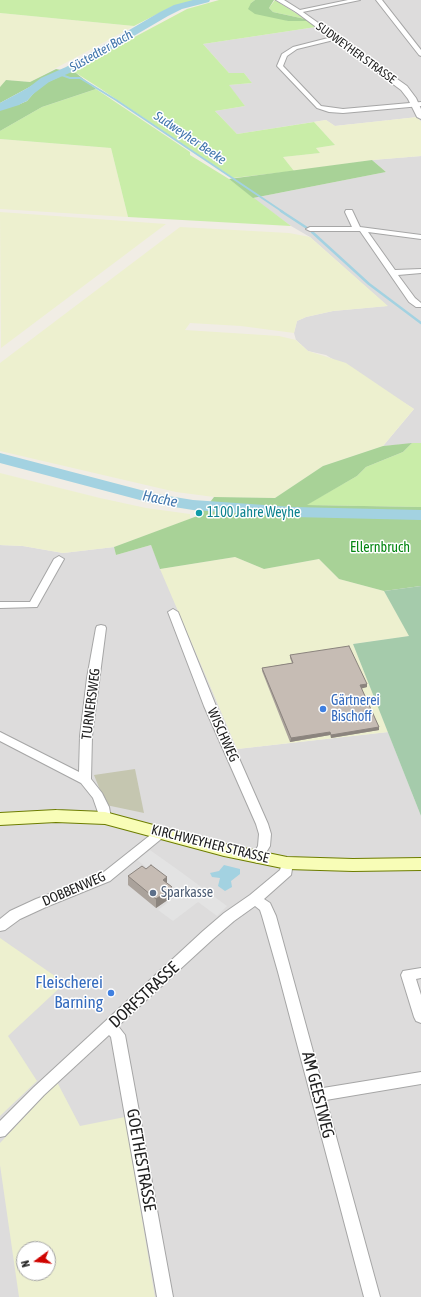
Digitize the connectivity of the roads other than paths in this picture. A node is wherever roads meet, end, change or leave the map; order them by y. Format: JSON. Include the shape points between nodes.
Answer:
{"nodes":[{"id":1,"x":279,"y":0,"type":"edge"},
{"id":2,"x":327,"y":0,"type":"edge"},
{"id":3,"x":357,"y":0,"type":"edge"},
{"id":4,"x":379,"y":0,"type":"edge"},
{"id":5,"x":335,"y":4,"type":"junction"},
{"id":6,"x":298,"y":11,"type":"junction"},
{"id":7,"x":336,"y":38,"type":"junction"},
{"id":8,"x":421,"y":54,"type":"edge"},
{"id":9,"x":418,"y":104,"type":"edge"},
{"id":10,"x":421,"y":117,"type":"edge"},
{"id":11,"x":349,"y":212,"type":"dead end"},
{"id":12,"x":310,"y":229,"type":"dead end"},
{"id":13,"x":360,"y":229,"type":"junction"},
{"id":14,"x":421,"y":237,"type":"edge"},
{"id":15,"x":421,"y":271,"type":"edge"},
{"id":16,"x":393,"y":273,"type":"junction"},
{"id":17,"x":419,"y":305,"type":"dead end"},
{"id":18,"x":59,"y":559,"type":"dead end"},
{"id":19,"x":0,"y":605,"type":"edge"},
{"id":20,"x":173,"y":612,"type":"dead end"},
{"id":21,"x":101,"y":628,"type":"dead end"},
{"id":22,"x":0,"y":736,"type":"edge"},
{"id":23,"x":85,"y":780,"type":"junction"},
{"id":24,"x":106,"y":818,"type":"junction"},
{"id":25,"x":0,"y":819,"type":"edge"},
{"id":26,"x":162,"y":832,"type":"junction"},
{"id":27,"x":257,"y":858,"type":"junction"},
{"id":28,"x":287,"y":863,"type":"junction"},
{"id":29,"x":421,"y":864,"type":"edge"},
{"id":30,"x":255,"y":899,"type":"junction"},
{"id":31,"x":0,"y":926,"type":"edge"},
{"id":32,"x":421,"y":973,"type":"edge"},
{"id":33,"x":421,"y":1017,"type":"edge"},
{"id":34,"x":110,"y":1027,"type":"junction"},
{"id":35,"x":421,"y":1078,"type":"edge"},
{"id":36,"x":317,"y":1095,"type":"junction"},
{"id":37,"x":0,"y":1131,"type":"edge"},
{"id":38,"x":165,"y":1297,"type":"edge"},
{"id":39,"x":372,"y":1297,"type":"edge"}],
"edges":[{"from":1,"to":6,"type":"street","name":"SUDWEYHER STRASSE"},
{"from":2,"to":5,"type":"street"},
{"from":3,"to":5,"type":"street"},
{"from":4,"to":8,"type":"street"},
{"from":5,"to":6,"type":"street"},
{"from":6,"to":7,"type":"street","name":"SUDWEYHER STRASSE"},
{"from":7,"to":9,"type":"street","name":"SUDWEYHER STRASSE","via":[[404,88]]},
{"from":7,"to":9,"type":"street","via":[[296,48],[284,55],[280,66],[319,107],[343,111]]},
{"from":9,"to":10,"type":"street","name":"SUDWEYHER STRASSE"},
{"from":11,"to":13,"type":"street"},
{"from":12,"to":13,"type":"street"},
{"from":13,"to":14,"type":"street"},
{"from":13,"to":16,"type":"street"},
{"from":15,"to":16,"type":"street"},
{"from":16,"to":17,"type":"street","via":[[412,300]]},
{"from":18,"to":19,"type":"street","via":[[33,605]]},
{"from":20,"to":27,"type":"street","name":"WISCHWEG","via":[[210,706],[262,824],[265,834],[264,846]]},
{"from":21,"to":23,"type":"street","name":"TURNERSWEG","via":[[86,736]]},
{"from":22,"to":23,"type":"street"},
{"from":23,"to":24,"type":"street","via":[[98,796]]},
{"from":24,"to":25,"type":"main road","name":"KIRCHWEYHER STRASSE","via":[[56,816]]},
{"from":24,"to":26,"type":"main road","name":"KIRCHWEYHER STRASSE"},
{"from":26,"to":27,"type":"main road","name":"KIRCHWEYHER STRASSE"},
{"from":26,"to":31,"type":"street","name":"DOBBENWEG","via":[[105,878],[41,903],[15,915]]},
{"from":27,"to":28,"type":"main road","name":"KIRCHWEYHER STRASSE"},
{"from":28,"to":29,"type":"main road","name":"KIRCHWEYHER STRASSE"},
{"from":28,"to":30,"type":"street","name":"DORFSTRASSE","via":[[286,872]]},
{"from":30,"to":34,"type":"street","name":"DORFSTRASSE","via":[[208,935]]},
{"from":30,"to":36,"type":"street","name":"AM GEESTWEG","via":[[265,906],[269,916]]},
{"from":32,"to":33,"type":"street","via":[[408,975]]},
{"from":34,"to":37,"type":"street","name":"DORFSTRASSE","via":[[39,1091]]},
{"from":34,"to":38,"type":"street","name":"GOETHESTRASSE","via":[[118,1035]]},
{"from":35,"to":36,"type":"street"},
{"from":36,"to":39,"type":"street","name":"AM GEESTWEG"}]}
